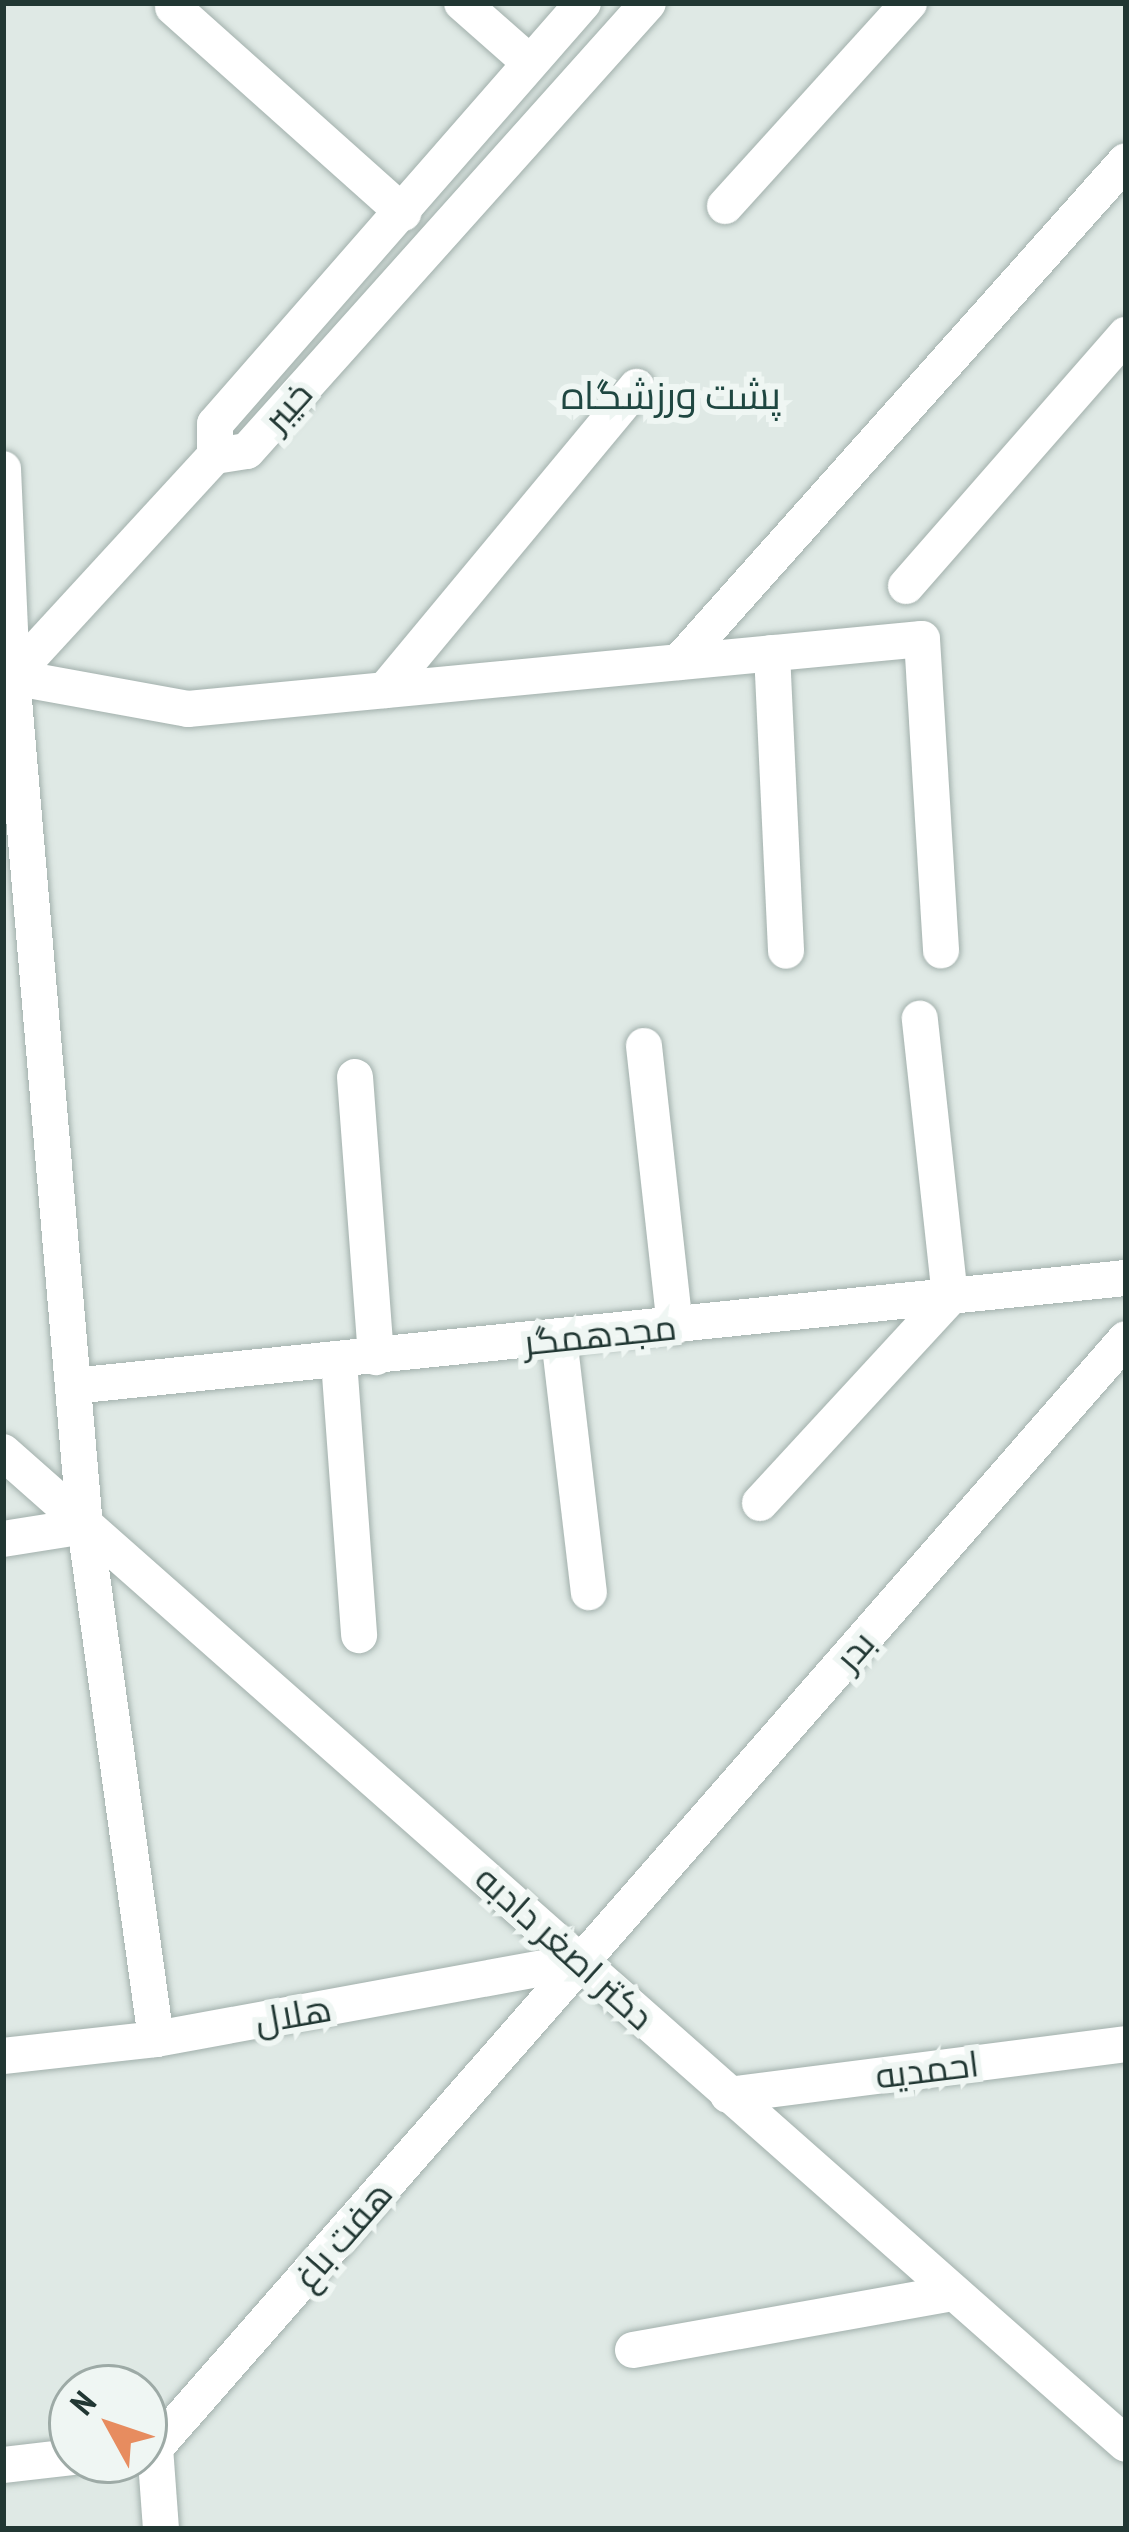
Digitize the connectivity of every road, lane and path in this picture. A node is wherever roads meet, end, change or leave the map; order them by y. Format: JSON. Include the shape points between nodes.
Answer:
{"nodes":[{"id":1,"x":462,"y":3,"type":"edge"},
{"id":2,"x":583,"y":3,"type":"edge"},
{"id":3,"x":648,"y":3,"type":"edge"},
{"id":4,"x":909,"y":3,"type":"edge"},
{"id":5,"x":172,"y":7,"type":"dead end"},
{"id":6,"x":529,"y":62,"type":"junction"},
{"id":7,"x":1126,"y":161,"type":"edge"},
{"id":8,"x":724,"y":206,"type":"dead end"},
{"id":9,"x":403,"y":213,"type":"junction"},
{"id":10,"x":1126,"y":335,"type":"edge"},
{"id":11,"x":637,"y":387,"type":"dead end"},
{"id":12,"x":214,"y":456,"type":"junction"},
{"id":13,"x":3,"y":469,"type":"edge"},
{"id":14,"x":906,"y":586,"type":"dead end"},
{"id":15,"x":772,"y":653,"type":"junction"},
{"id":16,"x":679,"y":662,"type":"junction"},
{"id":17,"x":8,"y":682,"type":"edge"},
{"id":18,"x":386,"y":690,"type":"junction"},
{"id":19,"x":941,"y":950,"type":"dead end"},
{"id":20,"x":786,"y":951,"type":"dead end"},
{"id":21,"x":920,"y":1019,"type":"dead end"},
{"id":22,"x":644,"y":1046,"type":"dead end"},
{"id":23,"x":355,"y":1077,"type":"dead end"},
{"id":24,"x":1126,"y":1278,"type":"edge"},
{"id":25,"x":950,"y":1297,"type":"junction"},
{"id":26,"x":675,"y":1326,"type":"junction"},
{"id":27,"x":560,"y":1338,"type":"junction"},
{"id":28,"x":1126,"y":1339,"type":"edge"},
{"id":29,"x":376,"y":1357,"type":"junction"},
{"id":30,"x":339,"y":1361,"type":"junction"},
{"id":31,"x":73,"y":1386,"type":"junction"},
{"id":32,"x":3,"y":1452,"type":"edge"},
{"id":33,"x":760,"y":1503,"type":"dead end"},
{"id":34,"x":85,"y":1526,"type":"junction"},
{"id":35,"x":3,"y":1539,"type":"edge"},
{"id":36,"x":589,"y":1592,"type":"dead end"},
{"id":37,"x":359,"y":1635,"type":"dead end"},
{"id":38,"x":582,"y":1960,"type":"junction"},
{"id":39,"x":156,"y":2039,"type":"junction"},
{"id":40,"x":1126,"y":2044,"type":"edge"},
{"id":41,"x":3,"y":2056,"type":"edge"},
{"id":42,"x":728,"y":2095,"type":"junction"},
{"id":43,"x":954,"y":2293,"type":"junction"},
{"id":44,"x":633,"y":2350,"type":"dead end"},
{"id":45,"x":168,"y":2429,"type":"edge"},
{"id":46,"x":1126,"y":2444,"type":"edge"},
{"id":47,"x":48,"y":2459,"type":"edge"},
{"id":48,"x":3,"y":2464,"type":"edge"},
{"id":49,"x":154,"y":2484,"type":"edge"},
{"id":50,"x":160,"y":2529,"type":"edge"}],
"edges":[{"from":1,"to":6,"type":"street"},
{"from":2,"to":6,"type":"street","name":"خیبر"},
{"from":3,"to":12,"type":"street","name":"خیبر","via":[[247,451]]},
{"from":4,"to":8,"type":"street"},
{"from":5,"to":9,"type":"street"},
{"from":6,"to":9,"type":"street","name":"خیبر"},
{"from":7,"to":16,"type":"street"},
{"from":9,"to":12,"type":"street","name":"خیبر","via":[[215,424]]},
{"from":10,"to":14,"type":"street"},
{"from":11,"to":18,"type":"street"},
{"from":12,"to":17,"type":"street"},
{"from":13,"to":17,"type":"street"},
{"from":15,"to":16,"type":"street"},
{"from":15,"to":19,"type":"street","via":[[922,638]]},
{"from":15,"to":20,"type":"street"},
{"from":16,"to":18,"type":"street"},
{"from":17,"to":18,"type":"street","via":[[188,709]]},
{"from":17,"to":31,"type":"street"},
{"from":21,"to":25,"type":"street"},
{"from":22,"to":26,"type":"street"},
{"from":23,"to":29,"type":"street"},
{"from":24,"to":25,"type":"street","name":"مجدهمگر"},
{"from":25,"to":26,"type":"street","name":"مجدهمگر"},
{"from":25,"to":33,"type":"street"},
{"from":26,"to":27,"type":"street","name":"مجدهمگر"},
{"from":27,"to":29,"type":"street","name":"مجدهمگر"},
{"from":27,"to":36,"type":"street"},
{"from":28,"to":38,"type":"street","name":"بدر"},
{"from":29,"to":30,"type":"street","name":"مجدهمگر"},
{"from":30,"to":31,"type":"street","name":"مجدهمگر"},
{"from":30,"to":37,"type":"street"},
{"from":31,"to":34,"type":"street"},
{"from":32,"to":34,"type":"street","name":"دکتر اصغر دادبه"},
{"from":34,"to":35,"type":"street"},
{"from":34,"to":38,"type":"street","name":"دکتر اصغر دادبه"},
{"from":34,"to":39,"type":"street"},
{"from":38,"to":39,"type":"street","name":"هلال"},
{"from":38,"to":42,"type":"street","name":"دکتر اصغر دادبه"},
{"from":38,"to":45,"type":"street","name":"هفت باغ"},
{"from":39,"to":41,"type":"street","name":"هلال"},
{"from":40,"to":42,"type":"street","name":"احمدیه"},
{"from":42,"to":43,"type":"street","name":"دکتر اصغر دادبه"},
{"from":43,"to":44,"type":"street"},
{"from":43,"to":46,"type":"street","name":"دکتر اصغر دادبه"},
{"from":47,"to":48,"type":"street"},
{"from":49,"to":50,"type":"street","name":"هفت باغ"}]}
